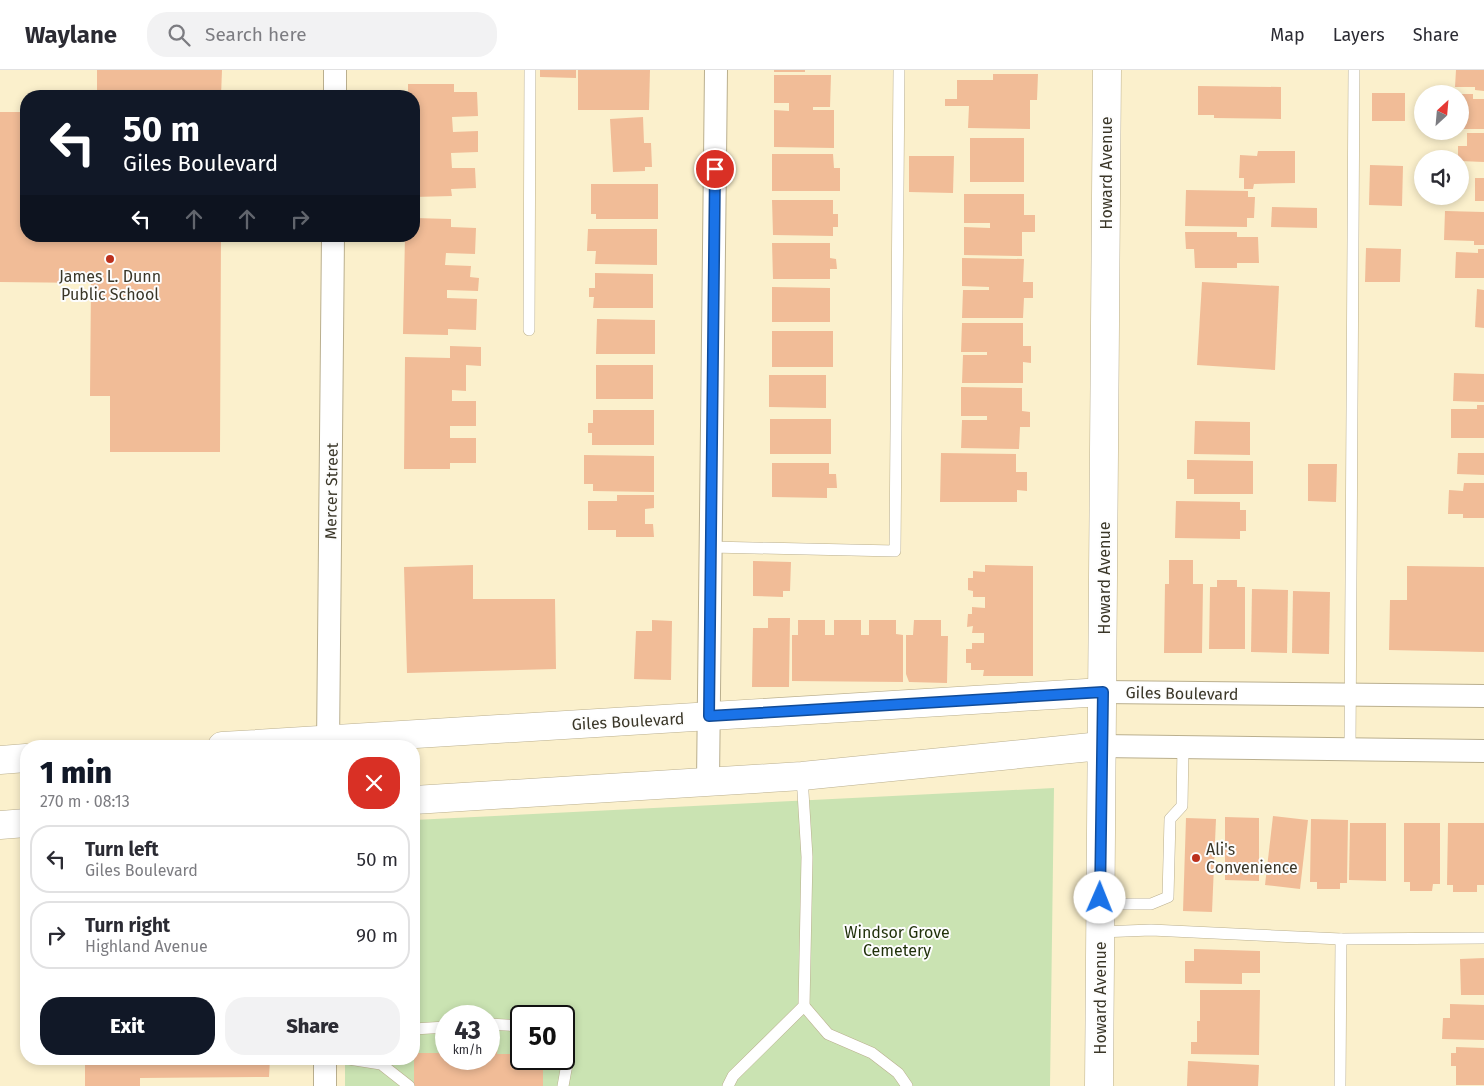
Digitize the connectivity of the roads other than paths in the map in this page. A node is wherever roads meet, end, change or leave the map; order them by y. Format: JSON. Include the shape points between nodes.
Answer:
{"nodes":[{"id":1,"x":335,"y":70,"type":"edge"},
{"id":2,"x":530,"y":70,"type":"edge"},
{"id":3,"x":716,"y":70,"type":"edge"},
{"id":4,"x":898,"y":70,"type":"edge"},
{"id":5,"x":1107,"y":70,"type":"edge"},
{"id":6,"x":1354,"y":70,"type":"edge"},
{"id":7,"x":335,"y":90,"type":"edge"},
{"id":8,"x":334,"y":242,"type":"edge"},
{"id":9,"x":529,"y":330,"type":"dead end"},
{"id":10,"x":711,"y":547,"type":"junction"},
{"id":11,"x":1103,"y":692,"type":"junction"},
{"id":12,"x":1350,"y":695,"type":"junction"},
{"id":13,"x":1484,"y":696,"type":"edge"},
{"id":14,"x":709,"y":716,"type":"junction"},
{"id":15,"x":328,"y":740,"type":"edge"},
{"id":16,"x":370,"y":740,"type":"edge"},
{"id":17,"x":1101,"y":746,"type":"junction"},
{"id":18,"x":1183,"y":747,"type":"junction"},
{"id":19,"x":1350,"y":750,"type":"junction"},
{"id":20,"x":1484,"y":752,"type":"edge"},
{"id":21,"x":20,"y":758,"type":"edge"},
{"id":22,"x":0,"y":760,"type":"edge"},
{"id":23,"x":802,"y":776,"type":"junction"},
{"id":24,"x":708,"y":782,"type":"junction"},
{"id":25,"x":420,"y":800,"type":"edge"},
{"id":26,"x":20,"y":823,"type":"edge"},
{"id":27,"x":0,"y":824,"type":"edge"},
{"id":28,"x":1100,"y":904,"type":"junction"},
{"id":29,"x":1100,"y":932,"type":"junction"},
{"id":30,"x":1484,"y":938,"type":"edge"},
{"id":31,"x":1341,"y":939,"type":"junction"},
{"id":32,"x":804,"y":1006,"type":"junction"},
{"id":33,"x":435,"y":1028,"type":"edge"},
{"id":34,"x":420,"y":1029,"type":"edge"},
{"id":35,"x":325,"y":1065,"type":"edge"},
{"id":36,"x":386,"y":1065,"type":"edge"},
{"id":37,"x":566,"y":1070,"type":"edge"},
{"id":38,"x":325,"y":1086,"type":"edge"},
{"id":39,"x":409,"y":1086,"type":"edge"},
{"id":40,"x":564,"y":1086,"type":"edge"},
{"id":41,"x":728,"y":1086,"type":"edge"},
{"id":42,"x":907,"y":1086,"type":"edge"},
{"id":43,"x":1099,"y":1086,"type":"edge"},
{"id":44,"x":1340,"y":1086,"type":"edge"}],
"edges":[{"from":1,"to":7,"type":"street"},
{"from":2,"to":9,"type":"lane"},
{"from":3,"to":10,"type":"street"},
{"from":4,"to":10,"type":"lane","via":[[895,551]]},
{"from":5,"to":11,"type":"street","name":"Howard Avenue"},
{"from":6,"to":12,"type":"lane"},
{"from":8,"to":15,"type":"street","name":"Mercer Street"},
{"from":10,"to":14,"type":"street"},
{"from":11,"to":12,"type":"street","name":"Giles Boulevard"},
{"from":11,"to":14,"type":"street","name":"Giles Boulevard"},
{"from":11,"to":17,"type":"street","name":"Howard Avenue"},
{"from":12,"to":13,"type":"street","name":"Giles Boulevard"},
{"from":12,"to":19,"type":"lane"},
{"from":14,"to":16,"type":"street","name":"Giles Boulevard"},
{"from":14,"to":24,"type":"street"},
{"from":17,"to":18,"type":"street"},
{"from":17,"to":23,"type":"street"},
{"from":17,"to":28,"type":"street","name":"Howard Avenue"},
{"from":18,"to":19,"type":"street"},
{"from":18,"to":28,"type":"lane","via":[[1182,806],[1170,819],[1168,897],[1151,904]]},
{"from":19,"to":20,"type":"street"},
{"from":21,"to":22,"type":"street"},
{"from":23,"to":24,"type":"street"},
{"from":23,"to":32,"type":"lane","via":[[807,857]]},
{"from":24,"to":25,"type":"street"},
{"from":26,"to":27,"type":"street"},
{"from":28,"to":29,"type":"street","name":"Howard Avenue"},
{"from":29,"to":31,"type":"lane","via":[[1151,930]]},
{"from":29,"to":43,"type":"street","name":"Howard Avenue"},
{"from":30,"to":31,"type":"lane"},
{"from":31,"to":44,"type":"lane"},
{"from":32,"to":41,"type":"lane","via":[[733,1076]]},
{"from":32,"to":42,"type":"lane","via":[[828,1034],[872,1053],[898,1073]]},
{"from":33,"to":34,"type":"lane"},
{"from":35,"to":38,"type":"street"},
{"from":36,"to":39,"type":"lane"},
{"from":37,"to":40,"type":"lane"}]}
